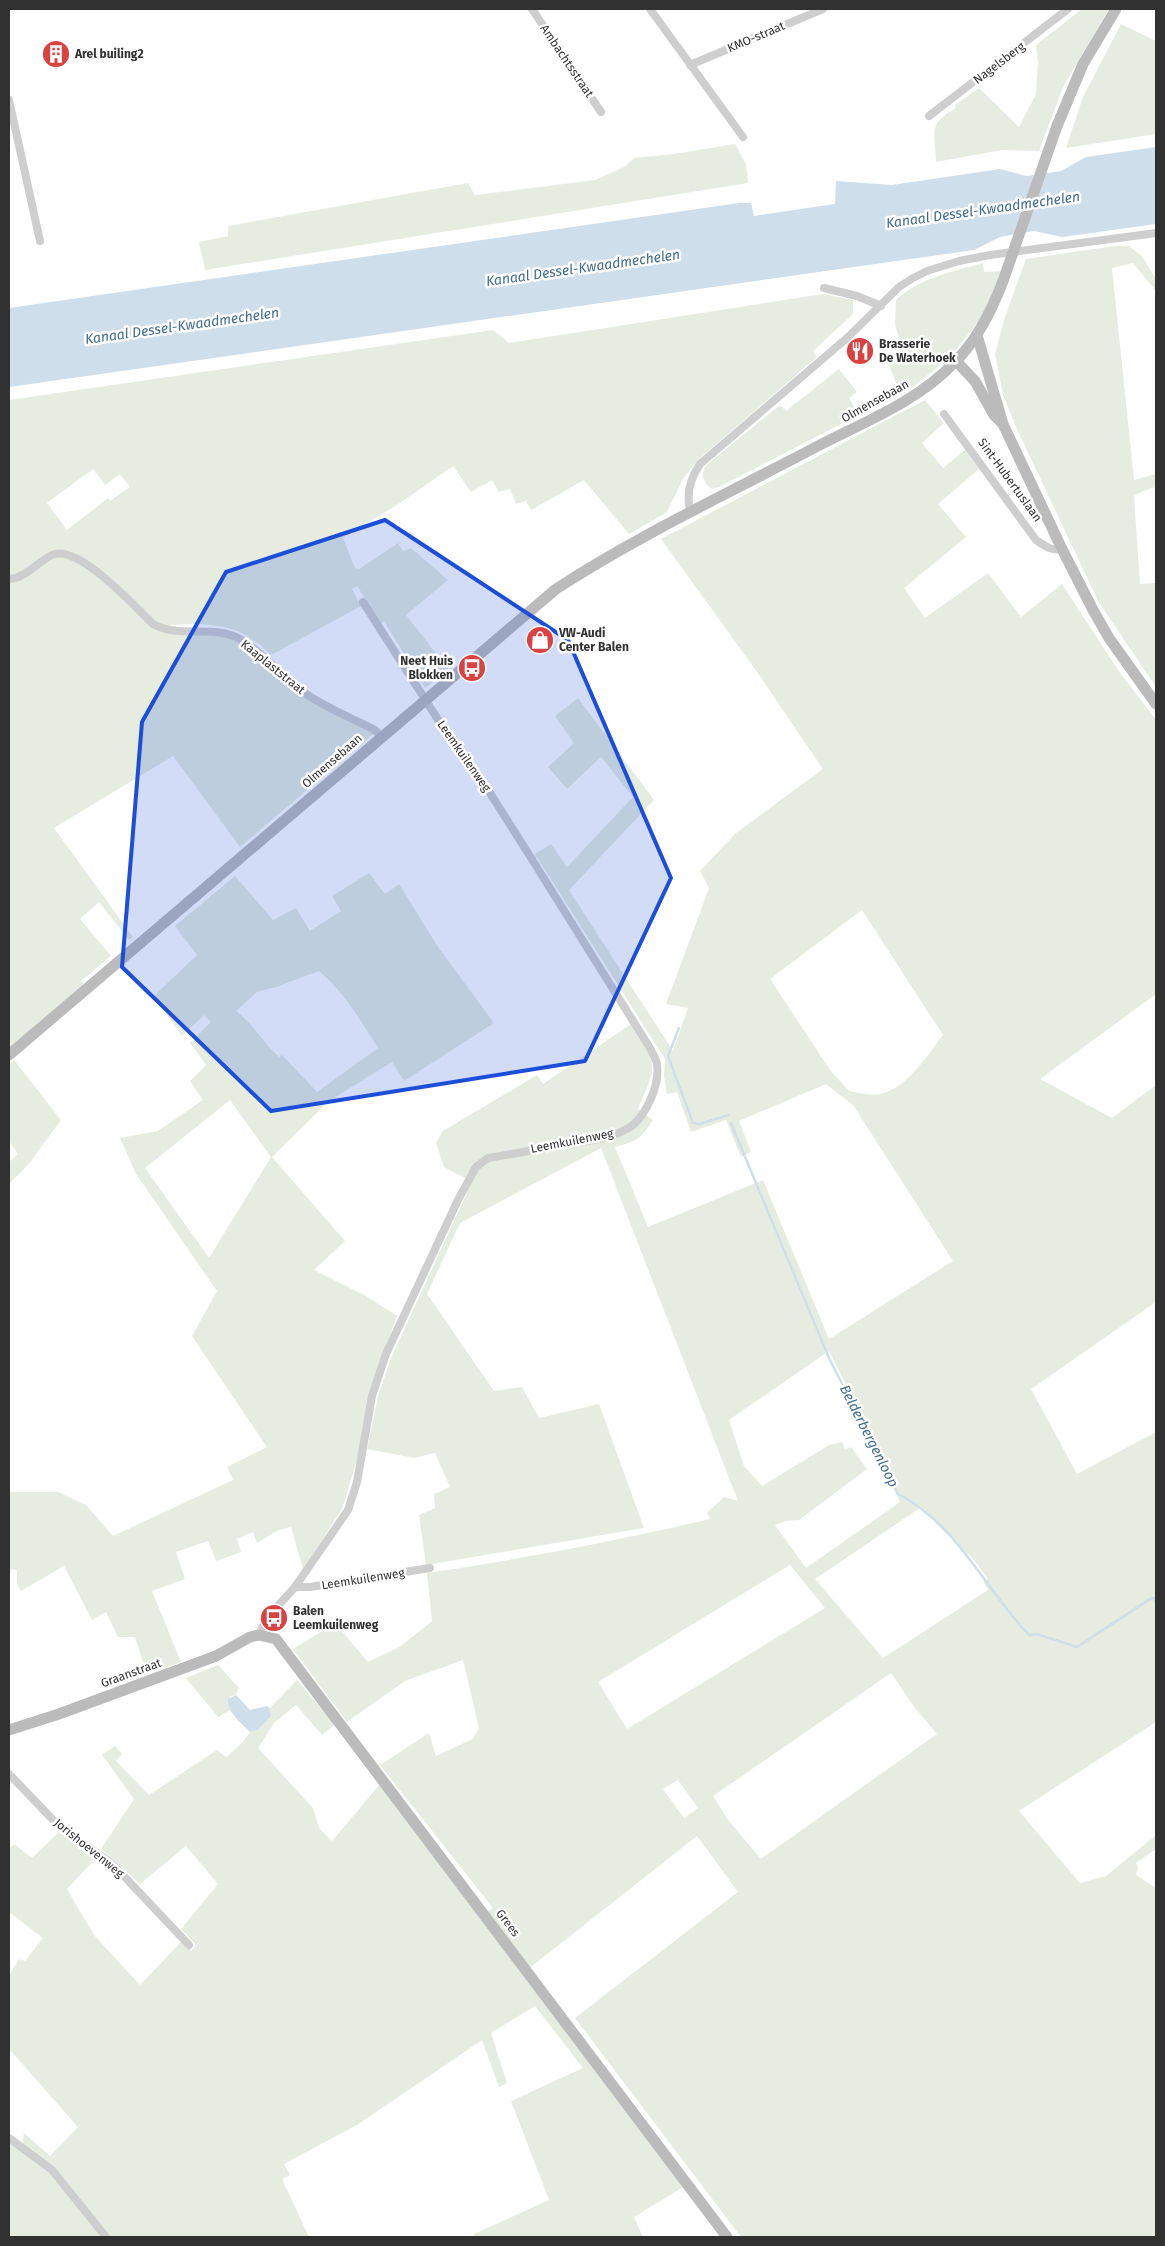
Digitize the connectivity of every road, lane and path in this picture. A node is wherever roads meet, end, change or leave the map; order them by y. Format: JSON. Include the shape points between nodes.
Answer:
{"nodes":[{"id":1,"x":532,"y":9,"type":"edge"},
{"id":2,"x":650,"y":9,"type":"edge"},
{"id":3,"x":822,"y":9,"type":"edge"},
{"id":4,"x":1068,"y":9,"type":"edge"},
{"id":5,"x":1116,"y":9,"type":"edge"},
{"id":6,"x":690,"y":65,"type":"junction"},
{"id":7,"x":9,"y":100,"type":"edge"},
{"id":8,"x":601,"y":112,"type":"dead end"},
{"id":9,"x":928,"y":116,"type":"dead end"},
{"id":10,"x":743,"y":137,"type":"dead end"},
{"id":11,"x":1156,"y":233,"type":"edge"},
{"id":12,"x":40,"y":240,"type":"dead end"},
{"id":13,"x":824,"y":288,"type":"dead end"},
{"id":14,"x":881,"y":306,"type":"junction"},
{"id":15,"x":977,"y":335,"type":"junction"},
{"id":16,"x":956,"y":361,"type":"junction"},
{"id":17,"x":944,"y":414,"type":"dead end"},
{"id":18,"x":1003,"y":424,"type":"junction"},
{"id":19,"x":691,"y":513,"type":"junction"},
{"id":20,"x":1062,"y":549,"type":"junction"},
{"id":21,"x":9,"y":579,"type":"edge"},
{"id":22,"x":364,"y":602,"type":"dead end"},
{"id":23,"x":426,"y":699,"type":"junction"},
{"id":24,"x":1156,"y":704,"type":"edge"},
{"id":25,"x":382,"y":736,"type":"junction"},
{"id":26,"x":9,"y":1055,"type":"edge"},
{"id":27,"x":430,"y":1568,"type":"dead end"},
{"id":28,"x":295,"y":1587,"type":"junction"},
{"id":29,"x":259,"y":1635,"type":"junction"},
{"id":30,"x":9,"y":1730,"type":"edge"},
{"id":31,"x":9,"y":1774,"type":"edge"},
{"id":32,"x":189,"y":1945,"type":"dead end"},
{"id":33,"x":9,"y":2138,"type":"edge"},
{"id":34,"x":106,"y":2237,"type":"edge"},
{"id":35,"x":727,"y":2237,"type":"edge"}],
"edges":[{"from":1,"to":8,"type":"street","name":"Ambachtsstraat"},
{"from":2,"to":6,"type":"street"},
{"from":3,"to":6,"type":"street","name":"KMO-straat"},
{"from":4,"to":9,"type":"street","name":"Nagelsberg"},
{"from":5,"to":15,"type":"street","name":"Olmensebaan","bridge":true,"via":[[1083,64],[1004,281]]},
{"from":6,"to":10,"type":"street"},
{"from":7,"to":12,"type":"street"},
{"from":11,"to":14,"type":"street","via":[[959,261],[913,278]]},
{"from":13,"to":14,"type":"street"},
{"from":14,"to":19,"type":"street","via":[[700,464],[689,489]]},
{"from":15,"to":16,"type":"street","name":"Olmensebaan"},
{"from":15,"to":18,"type":"street","name":"Sint-Hubertuslaan"},
{"from":16,"to":18,"type":"street","name":"Sint-Hubertuslaan","via":[[975,381],[994,415]]},
{"from":16,"to":19,"type":"street","name":"Olmensebaan","via":[[909,399]]},
{"from":17,"to":20,"type":"street","name":"Sint-Hubertuslaan","via":[[1036,540],[1055,550]]},
{"from":18,"to":20,"type":"street","name":"Sint-Hubertuslaan"},
{"from":19,"to":23,"type":"street","name":"Olmensebaan","via":[[616,552],[556,589]]},
{"from":20,"to":24,"type":"street","name":"Sint-Hubertuslaan","via":[[1109,638]]},
{"from":21,"to":25,"type":"street","name":"Kaaplaststraat","via":[[24,574],[52,555],[66,554],[93,569],[153,624],[162,629],[219,632],[240,639],[302,692]]},
{"from":22,"to":23,"type":"street","name":"Leemkuilenweg"},
{"from":23,"to":25,"type":"street","name":"Olmensebaan"},
{"from":23,"to":28,"type":"street","name":"Leemkuilenweg","via":[[465,762],[490,793],[650,1048],[658,1064],[657,1076],[642,1116],[632,1126],[605,1138],[488,1158],[476,1167],[386,1354],[372,1396],[357,1482],[348,1510]]},
{"from":25,"to":26,"type":"street","name":"Olmensebaan"},
{"from":27,"to":28,"type":"street","name":"Leemkuilenweg"},
{"from":28,"to":29,"type":"street","name":"Leemkuilenweg","via":[[266,1619]]},
{"from":29,"to":30,"type":"street","name":"Graanstraat","via":[[243,1640],[216,1656]]},
{"from":29,"to":35,"type":"street","name":"Grees","via":[[279,1642]]},
{"from":31,"to":32,"type":"street","name":"Jorishoevenweg","via":[[59,1826],[113,1865]]},
{"from":33,"to":34,"type":"street","via":[[52,2170]]}]}
